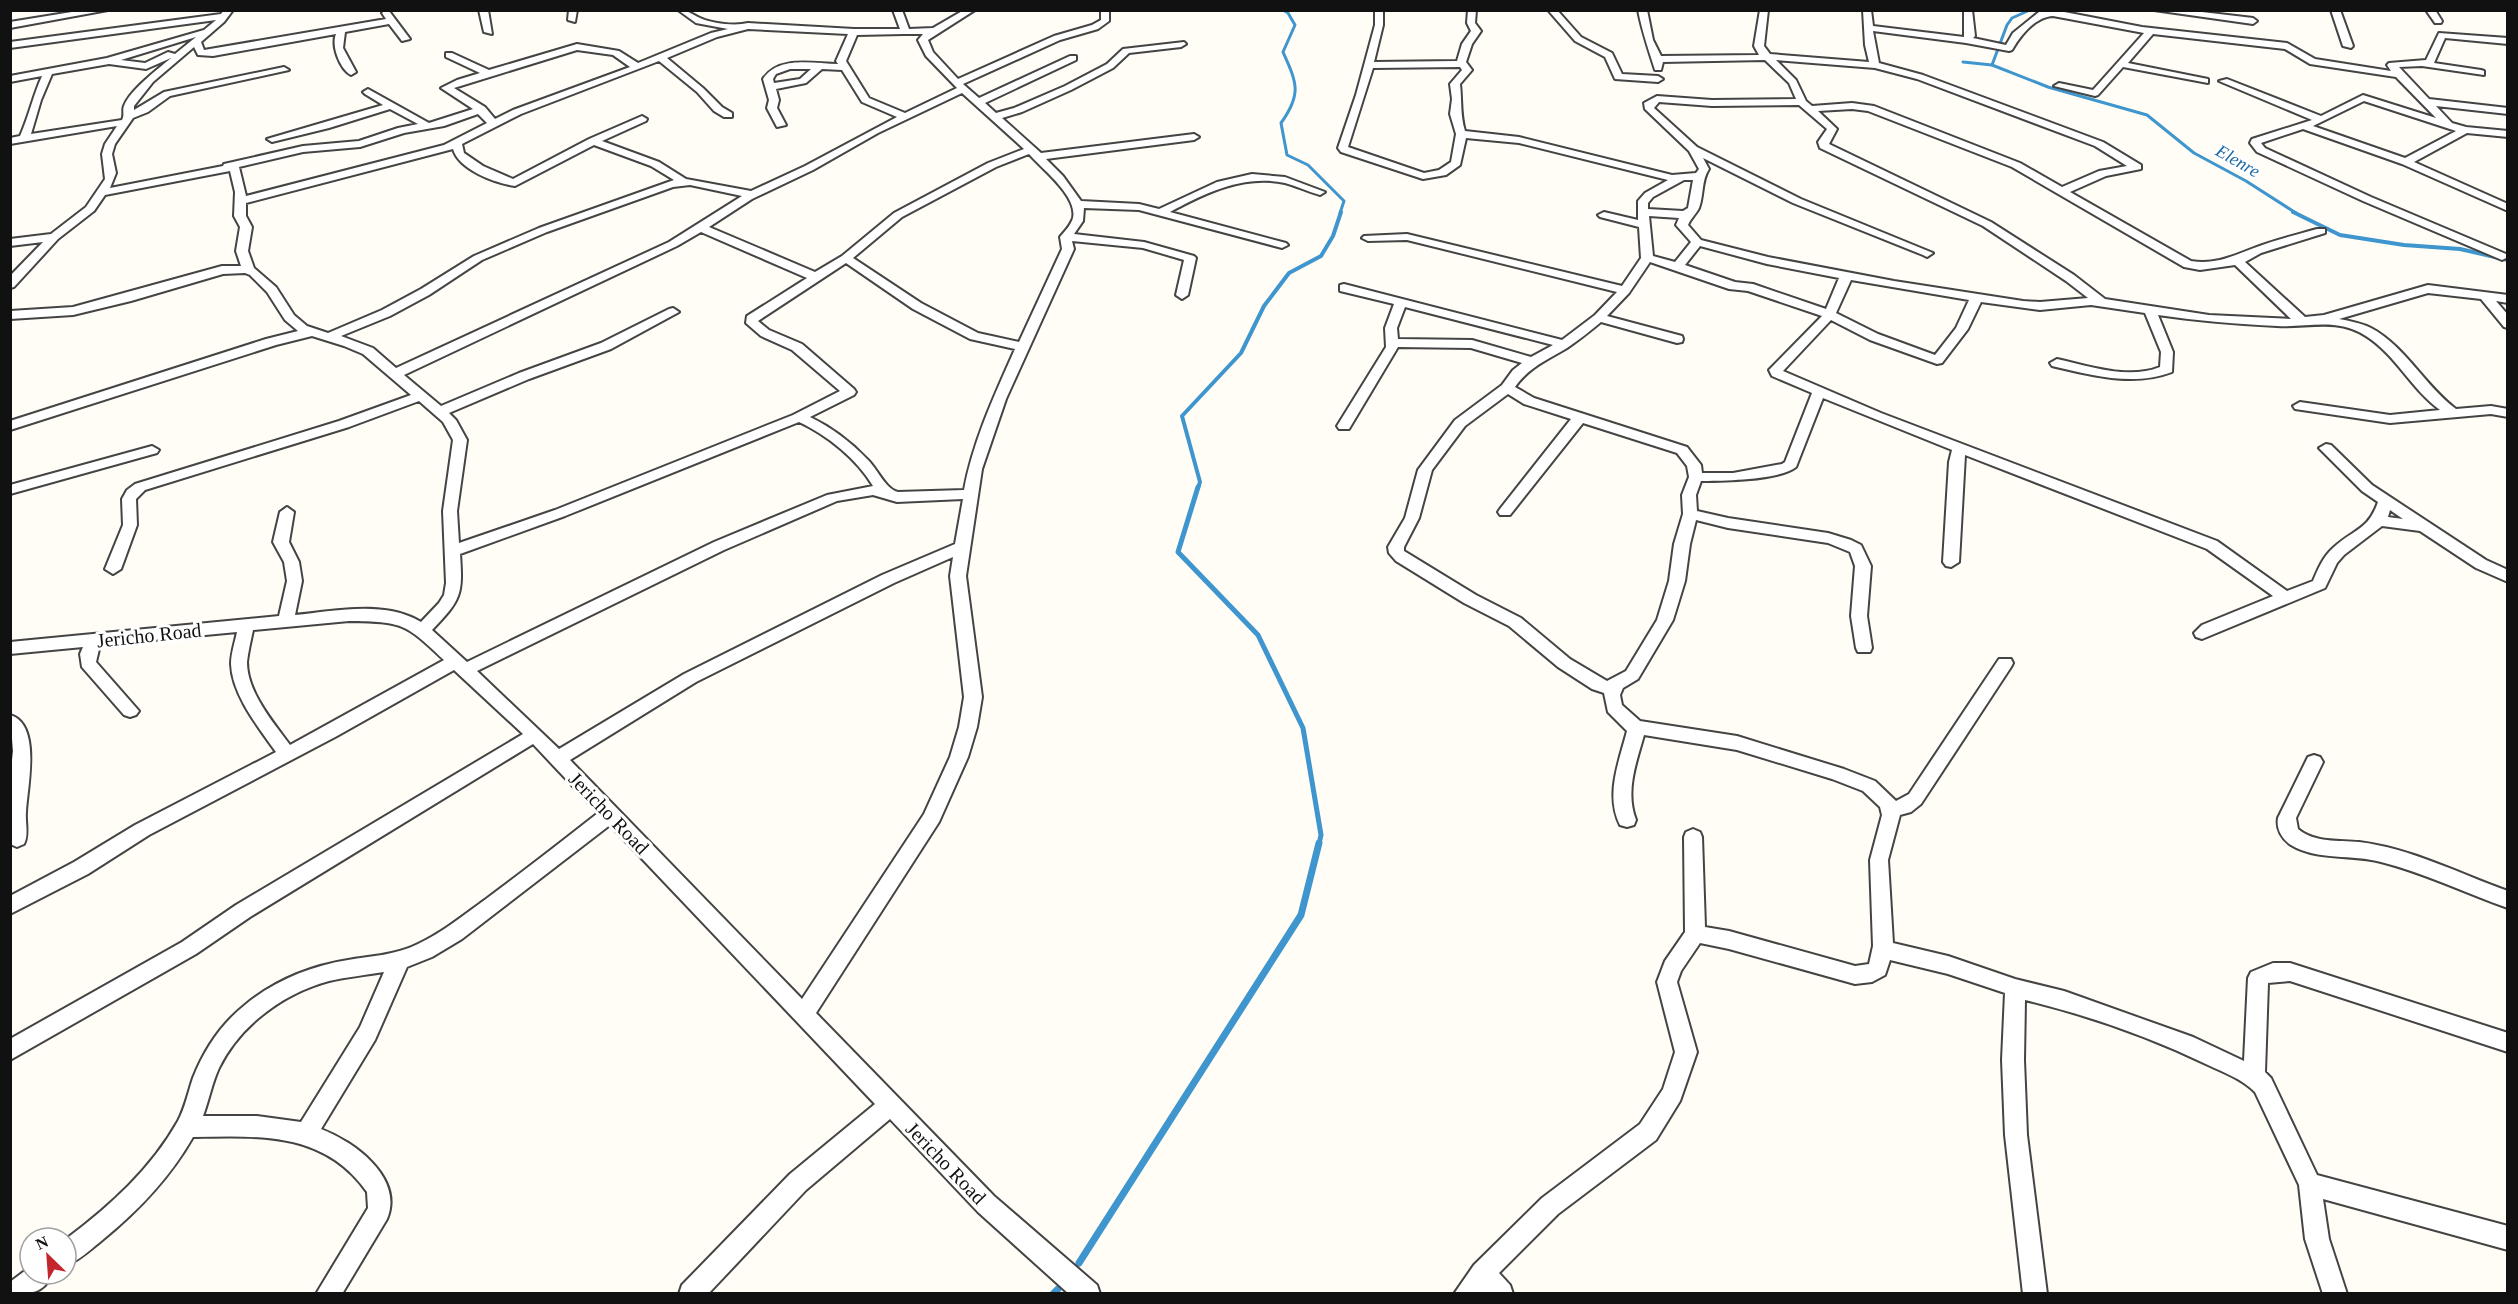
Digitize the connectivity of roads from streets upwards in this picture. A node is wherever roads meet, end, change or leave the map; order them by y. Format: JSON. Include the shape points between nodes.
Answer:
{"nodes":[{"id":1,"x":104,"y":10,"type":"edge"},
{"id":2,"x":385,"y":10,"type":"edge"},
{"id":3,"x":483,"y":10,"type":"edge"},
{"id":4,"x":682,"y":10,"type":"edge"},
{"id":5,"x":897,"y":10,"type":"edge"},
{"id":6,"x":971,"y":10,"type":"edge"},
{"id":7,"x":1105,"y":10,"type":"edge"},
{"id":8,"x":1379,"y":10,"type":"edge"},
{"id":9,"x":1472,"y":10,"type":"edge"},
{"id":10,"x":1552,"y":10,"type":"edge"},
{"id":11,"x":1642,"y":10,"type":"edge"},
{"id":12,"x":1764,"y":10,"type":"edge"},
{"id":13,"x":1867,"y":10,"type":"edge"},
{"id":14,"x":1968,"y":10,"type":"edge"},
{"id":15,"x":2158,"y":10,"type":"edge"},
{"id":16,"x":2335,"y":10,"type":"edge"},
{"id":17,"x":2430,"y":10,"type":"edge"},
{"id":18,"x":2183,"y":12,"type":"edge"},
{"id":19,"x":227,"y":13,"type":"edge"},
{"id":20,"x":390,"y":21,"type":"junction"},
{"id":21,"x":2253,"y":21,"type":"dead end"},
{"id":22,"x":2438,"y":21,"type":"dead end"},
{"id":23,"x":10,"y":25,"type":"edge"},
{"id":24,"x":741,"y":28,"type":"junction"},
{"id":25,"x":1870,"y":28,"type":"junction"},
{"id":26,"x":209,"y":30,"type":"junction"},
{"id":27,"x":936,"y":31,"type":"junction"},
{"id":28,"x":2151,"y":31,"type":"junction"},
{"id":29,"x":489,"y":32,"type":"dead end"},
{"id":30,"x":854,"y":32,"type":"junction"},
{"id":31,"x":906,"y":32,"type":"junction"},
{"id":32,"x":340,"y":34,"type":"junction"},
{"id":33,"x":2188,"y":35,"type":"junction"},
{"id":34,"x":405,"y":39,"type":"dead end"},
{"id":35,"x":1966,"y":40,"type":"junction"},
{"id":36,"x":196,"y":41,"type":"junction"},
{"id":37,"x":2508,"y":41,"type":"edge"},
{"id":38,"x":1181,"y":44,"type":"dead end"},
{"id":39,"x":10,"y":45,"type":"edge"},
{"id":40,"x":2348,"y":46,"type":"dead end"},
{"id":41,"x":187,"y":48,"type":"junction"},
{"id":42,"x":201,"y":53,"type":"junction"},
{"id":43,"x":449,"y":55,"type":"dead end"},
{"id":44,"x":176,"y":57,"type":"junction"},
{"id":45,"x":1765,"y":57,"type":"junction"},
{"id":46,"x":661,"y":58,"type":"junction"},
{"id":47,"x":1073,"y":58,"type":"dead end"},
{"id":48,"x":1658,"y":59,"type":"junction"},
{"id":49,"x":109,"y":61,"type":"junction"},
{"id":50,"x":1461,"y":62,"type":"junction"},
{"id":51,"x":2120,"y":64,"type":"junction"},
{"id":52,"x":2425,"y":64,"type":"junction"},
{"id":53,"x":1367,"y":65,"type":"junction"},
{"id":54,"x":1875,"y":65,"type":"junction"},
{"id":55,"x":167,"y":66,"type":"junction"},
{"id":56,"x":637,"y":67,"type":"junction"},
{"id":57,"x":843,"y":67,"type":"junction"},
{"id":58,"x":818,"y":68,"type":"junction"},
{"id":59,"x":284,"y":69,"type":"dead end"},
{"id":60,"x":49,"y":71,"type":"junction"},
{"id":61,"x":351,"y":72,"type":"dead end"},
{"id":62,"x":2481,"y":73,"type":"dead end"},
{"id":63,"x":487,"y":74,"type":"junction"},
{"id":64,"x":2399,"y":75,"type":"junction"},
{"id":65,"x":10,"y":79,"type":"edge"},
{"id":66,"x":1658,"y":79,"type":"junction"},
{"id":67,"x":2205,"y":81,"type":"dead end"},
{"id":68,"x":2224,"y":81,"type":"dead end"},
{"id":69,"x":960,"y":86,"type":"junction"},
{"id":70,"x":2059,"y":86,"type":"dead end"},
{"id":71,"x":771,"y":87,"type":"junction"},
{"id":72,"x":368,"y":92,"type":"dead end"},
{"id":73,"x":167,"y":94,"type":"junction"},
{"id":74,"x":1657,"y":99,"type":"junction"},
{"id":75,"x":978,"y":102,"type":"junction"},
{"id":76,"x":2426,"y":102,"type":"junction"},
{"id":77,"x":1806,"y":105,"type":"junction"},
{"id":78,"x":389,"y":106,"type":"junction"},
{"id":79,"x":2508,"y":111,"type":"edge"},
{"id":80,"x":728,"y":115,"type":"dead end"},
{"id":81,"x":488,"y":116,"type":"junction"},
{"id":82,"x":904,"y":116,"type":"junction"},
{"id":83,"x":994,"y":117,"type":"junction"},
{"id":84,"x":642,"y":118,"type":"dead end"},
{"id":85,"x":127,"y":119,"type":"junction"},
{"id":86,"x":2321,"y":120,"type":"junction"},
{"id":87,"x":426,"y":125,"type":"junction"},
{"id":88,"x":781,"y":125,"type":"dead end"},
{"id":89,"x":2303,"y":126,"type":"junction"},
{"id":90,"x":2450,"y":126,"type":"junction"},
{"id":91,"x":2465,"y":130,"type":"junction"},
{"id":92,"x":1461,"y":134,"type":"junction"},
{"id":93,"x":2508,"y":134,"type":"edge"},
{"id":94,"x":1194,"y":137,"type":"dead end"},
{"id":95,"x":24,"y":139,"type":"junction"},
{"id":96,"x":272,"y":139,"type":"dead end"},
{"id":97,"x":10,"y":141,"type":"edge"},
{"id":98,"x":593,"y":141,"type":"junction"},
{"id":99,"x":457,"y":144,"type":"junction"},
{"id":100,"x":1692,"y":149,"type":"junction"},
{"id":101,"x":1034,"y":153,"type":"junction"},
{"id":102,"x":2406,"y":162,"type":"junction"},
{"id":103,"x":228,"y":166,"type":"junction"},
{"id":104,"x":1699,"y":176,"type":"junction"},
{"id":105,"x":1680,"y":178,"type":"junction"},
{"id":106,"x":682,"y":181,"type":"junction"},
{"id":107,"x":2062,"y":191,"type":"junction"},
{"id":108,"x":1320,"y":192,"type":"dead end"},
{"id":109,"x":100,"y":193,"type":"junction"},
{"id":110,"x":753,"y":195,"type":"junction"},
{"id":111,"x":240,"y":201,"type":"junction"},
{"id":112,"x":1078,"y":204,"type":"junction"},
{"id":113,"x":2508,"y":208,"type":"edge"},
{"id":114,"x":1161,"y":212,"type":"junction"},
{"id":115,"x":1604,"y":215,"type":"dead end"},
{"id":116,"x":1686,"y":215,"type":"junction"},
{"id":117,"x":1643,"y":218,"type":"junction"},
{"id":118,"x":700,"y":226,"type":"junction"},
{"id":119,"x":2321,"y":231,"type":"dead end"},
{"id":120,"x":54,"y":237,"type":"junction"},
{"id":121,"x":1066,"y":237,"type":"junction"},
{"id":122,"x":1368,"y":238,"type":"dead end"},
{"id":123,"x":1697,"y":242,"type":"junction"},
{"id":124,"x":10,"y":243,"type":"edge"},
{"id":125,"x":1282,"y":246,"type":"dead end"},
{"id":126,"x":1927,"y":253,"type":"dead end"},
{"id":127,"x":2502,"y":256,"type":"dead end"},
{"id":128,"x":846,"y":258,"type":"junction"},
{"id":129,"x":1647,"y":258,"type":"junction"},
{"id":130,"x":2237,"y":261,"type":"junction"},
{"id":131,"x":1678,"y":266,"type":"junction"},
{"id":132,"x":249,"y":270,"type":"junction"},
{"id":133,"x":1846,"y":275,"type":"junction"},
{"id":134,"x":816,"y":277,"type":"junction"},
{"id":135,"x":10,"y":284,"type":"edge"},
{"id":136,"x":1344,"y":288,"type":"dead end"},
{"id":137,"x":1625,"y":290,"type":"junction"},
{"id":138,"x":1182,"y":295,"type":"dead end"},
{"id":139,"x":2485,"y":296,"type":"junction"},
{"id":140,"x":1977,"y":297,"type":"junction"},
{"id":141,"x":2508,"y":299,"type":"edge"},
{"id":142,"x":1401,"y":302,"type":"junction"},
{"id":143,"x":2102,"y":303,"type":"junction"},
{"id":144,"x":2150,"y":311,"type":"junction"},
{"id":145,"x":673,"y":312,"type":"dead end"},
{"id":146,"x":1829,"y":314,"type":"junction"},
{"id":147,"x":10,"y":315,"type":"edge"},
{"id":148,"x":1599,"y":318,"type":"junction"},
{"id":149,"x":2325,"y":320,"type":"junction"},
{"id":150,"x":2303,"y":322,"type":"junction"},
{"id":151,"x":2508,"y":324,"type":"edge"},
{"id":152,"x":311,"y":332,"type":"junction"},
{"id":153,"x":328,"y":337,"type":"junction"},
{"id":154,"x":1677,"y":339,"type":"dead end"},
{"id":155,"x":1392,"y":343,"type":"junction"},
{"id":156,"x":1564,"y":344,"type":"junction"},
{"id":157,"x":1022,"y":347,"type":"junction"},
{"id":158,"x":1533,"y":362,"type":"junction"},
{"id":159,"x":2057,"y":363,"type":"dead end"},
{"id":160,"x":394,"y":374,"type":"junction"},
{"id":161,"x":1507,"y":388,"type":"junction"},
{"id":162,"x":1819,"y":391,"type":"junction"},
{"id":163,"x":421,"y":396,"type":"junction"},
{"id":164,"x":2300,"y":406,"type":"dead end"},
{"id":165,"x":2508,"y":408,"type":"edge"},
{"id":166,"x":2491,"y":410,"type":"junction"},
{"id":167,"x":440,"y":412,"type":"junction"},
{"id":168,"x":2451,"y":412,"type":"junction"},
{"id":169,"x":2508,"y":413,"type":"edge"},
{"id":170,"x":1580,"y":417,"type":"junction"},
{"id":171,"x":798,"y":418,"type":"junction"},
{"id":172,"x":10,"y":426,"type":"edge"},
{"id":173,"x":1344,"y":426,"type":"dead end"},
{"id":174,"x":1960,"y":448,"type":"junction"},
{"id":175,"x":2326,"y":448,"type":"dead end"},
{"id":176,"x":152,"y":450,"type":"dead end"},
{"id":177,"x":1696,"y":477,"type":"junction"},
{"id":178,"x":10,"y":490,"type":"edge"},
{"id":179,"x":886,"y":494,"type":"junction"},
{"id":180,"x":971,"y":494,"type":"junction"},
{"id":181,"x":2386,"y":500,"type":"junction"},
{"id":182,"x":287,"y":512,"type":"dead end"},
{"id":183,"x":1505,"y":512,"type":"dead end"},
{"id":184,"x":1690,"y":514,"type":"junction"},
{"id":185,"x":2379,"y":521,"type":"junction"},
{"id":186,"x":2425,"y":526,"type":"junction"},
{"id":187,"x":962,"y":547,"type":"junction"},
{"id":188,"x":452,"y":551,"type":"junction"},
{"id":189,"x":1951,"y":562,"type":"dead end"},
{"id":190,"x":113,"y":569,"type":"dead end"},
{"id":191,"x":2508,"y":577,"type":"edge"},
{"id":192,"x":2286,"y":598,"type":"junction"},
{"id":193,"x":285,"y":621,"type":"junction"},
{"id":194,"x":246,"y":626,"type":"junction"},
{"id":195,"x":422,"y":630,"type":"junction"},
{"id":196,"x":2202,"y":633,"type":"dead end"},
{"id":197,"x":93,"y":641,"type":"junction"},
{"id":198,"x":10,"y":648,"type":"edge"},
{"id":199,"x":1863,"y":648,"type":"dead end"},
{"id":200,"x":2005,"y":663,"type":"dead end"},
{"id":201,"x":462,"y":665,"type":"junction"},
{"id":202,"x":1615,"y":686,"type":"junction"},
{"id":203,"x":130,"y":711,"type":"dead end"},
{"id":204,"x":10,"y":721,"type":"edge"},
{"id":205,"x":1637,"y":727,"type":"junction"},
{"id":206,"x":535,"y":735,"type":"junction"},
{"id":207,"x":287,"y":754,"type":"junction"},
{"id":208,"x":557,"y":759,"type":"junction"},
{"id":209,"x":2314,"y":762,"type":"dead end"},
{"id":210,"x":1890,"y":810,"type":"junction"},
{"id":211,"x":610,"y":814,"type":"junction"},
{"id":212,"x":1627,"y":820,"type":"dead end"},
{"id":213,"x":1693,"y":837,"type":"dead end"},
{"id":214,"x":17,"y":839,"type":"dead end"},
{"id":215,"x":2508,"y":900,"type":"edge"},
{"id":216,"x":10,"y":906,"type":"edge"},
{"id":217,"x":1695,"y":934,"type":"junction"},
{"id":218,"x":1883,"y":946,"type":"junction"},
{"id":219,"x":399,"y":961,"type":"junction"},
{"id":220,"x":2015,"y":988,"type":"junction"},
{"id":221,"x":803,"y":1015,"type":"junction"},
{"id":222,"x":2508,"y":1044,"type":"edge"},
{"id":223,"x":10,"y":1050,"type":"edge"},
{"id":224,"x":2254,"y":1076,"type":"junction"},
{"id":225,"x":890,"y":1106,"type":"junction"},
{"id":226,"x":187,"y":1127,"type":"junction"},
{"id":227,"x":307,"y":1132,"type":"junction"},
{"id":228,"x":2310,"y":1184,"type":"junction"},
{"id":229,"x":2508,"y":1238,"type":"edge"},
{"id":230,"x":78,"y":1245,"type":"edge"},
{"id":231,"x":1482,"y":1273,"type":"junction"},
{"id":232,"x":328,"y":1293,"type":"edge"},
{"id":233,"x":691,"y":1293,"type":"edge"},
{"id":234,"x":1088,"y":1293,"type":"edge"},
{"id":235,"x":1466,"y":1293,"type":"edge"},
{"id":236,"x":1501,"y":1293,"type":"edge"},
{"id":237,"x":2035,"y":1293,"type":"edge"},
{"id":238,"x":2335,"y":1293,"type":"edge"}],
"edges":[{"from":1,"to":23,"type":"street"},
{"from":2,"to":20,"type":"street"},
{"from":3,"to":29,"type":"street"},
{"from":4,"to":24,"type":"street","via":[[699,21]]},
{"from":5,"to":31,"type":"street"},
{"from":6,"to":27,"type":"street"},
{"from":7,"to":69,"type":"street","via":[[1105,21],[1101,24],[1057,38]]},
{"from":8,"to":53,"type":"street","via":[[1379,25]]},
{"from":9,"to":50,"type":"street","via":[[1476,31]]},
{"from":10,"to":66,"type":"street","via":[[1578,39],[1609,55],[1618,77]]},
{"from":11,"to":48,"type":"street","via":[[1648,40]]},
{"from":12,"to":45,"type":"street","via":[[1760,46]]},
{"from":13,"to":25,"type":"street"},
{"from":14,"to":35,"type":"street","via":[[1970,36]]},
{"from":15,"to":18,"type":"street"},
{"from":16,"to":40,"type":"street"},
{"from":17,"to":22,"type":"street"},
{"from":18,"to":21,"type":"street"},
{"from":18,"to":33,"type":"street"},
{"from":19,"to":26,"type":"street"},
{"from":19,"to":39,"type":"street"},
{"from":20,"to":32,"type":"street"},
{"from":20,"to":34,"type":"street"},
{"from":24,"to":30,"type":"street"},
{"from":24,"to":46,"type":"street","via":[[714,34]]},
{"from":25,"to":35,"type":"street"},
{"from":25,"to":54,"type":"street","via":[[1868,53]]},
{"from":26,"to":36,"type":"street"},
{"from":26,"to":49,"type":"street"},
{"from":27,"to":31,"type":"street"},
{"from":27,"to":69,"type":"street","via":[[923,40],[925,48]]},
{"from":28,"to":33,"type":"street"},
{"from":28,"to":35,"type":"street","via":[[2047,12],[2016,35],[2009,48]]},
{"from":28,"to":51,"type":"street"},
{"from":30,"to":31,"type":"street"},
{"from":30,"to":57,"type":"street","via":[[841,61]]},
{"from":32,"to":42,"type":"street"},
{"from":32,"to":61,"type":"street","via":[[339,52]]},
{"from":33,"to":64,"type":"street","via":[[2287,46],[2313,62]]},
{"from":36,"to":41,"type":"street"},
{"from":36,"to":42,"type":"street"},
{"from":37,"to":52,"type":"street","via":[[2442,35],[2431,60]]},
{"from":38,"to":83,"type":"street","via":[[1126,51],[1110,66],[1068,88]]},
{"from":41,"to":44,"type":"street"},
{"from":41,"to":49,"type":"street","via":[[146,66]]},
{"from":42,"to":44,"type":"street"},
{"from":43,"to":63,"type":"street"},
{"from":44,"to":55,"type":"street"},
{"from":45,"to":48,"type":"street"},
{"from":45,"to":54,"type":"street"},
{"from":45,"to":77,"type":"street","via":[[1792,82]]},
{"from":46,"to":56,"type":"street"},
{"from":46,"to":80,"type":"street"},
{"from":47,"to":75,"type":"street"},
{"from":48,"to":66,"type":"street"},
{"from":49,"to":60,"type":"street"},
{"from":50,"to":53,"type":"street"},
{"from":50,"to":92,"type":"street","via":[[1467,70],[1455,84],[1455,114]]},
{"from":51,"to":67,"type":"street"},
{"from":51,"to":70,"type":"street","via":[[2094,93]]},
{"from":52,"to":62,"type":"street"},
{"from":52,"to":64,"type":"street","via":[[2392,64]]},
{"from":53,"to":92,"type":"street","via":[[1345,150],[1417,174],[1434,175],[1456,163]]},
{"from":54,"to":107,"type":"street","via":[[1920,77],[2099,144],[2137,167],[2103,173]]},
{"from":55,"to":73,"type":"street","via":[[168,76],[162,90]]},
{"from":55,"to":85,"type":"street","via":[[129,106]]},
{"from":56,"to":63,"type":"street","via":[[616,52],[584,47]]},
{"from":56,"to":81,"type":"street","via":[[511,114]]},
{"from":57,"to":58,"type":"street"},
{"from":57,"to":82,"type":"street","via":[[865,100]]},
{"from":58,"to":71,"type":"street","via":[[803,81]]},
{"from":58,"to":71,"type":"street","via":[[777,68],[768,79]]},
{"from":59,"to":73,"type":"street"},
{"from":60,"to":65,"type":"street"},
{"from":60,"to":95,"type":"street"},
{"from":63,"to":81,"type":"street","via":[[446,88]]},
{"from":64,"to":76,"type":"street"},
{"from":66,"to":74,"type":"street"},
{"from":68,"to":86,"type":"street"},
{"from":69,"to":75,"type":"street"},
{"from":69,"to":82,"type":"street"},
{"from":71,"to":88,"type":"street","via":[[772,108]]},
{"from":72,"to":78,"type":"street"},
{"from":73,"to":85,"type":"street"},
{"from":74,"to":77,"type":"street"},
{"from":74,"to":100,"type":"street","via":[[1648,105],[1650,109]]},
{"from":75,"to":83,"type":"street"},
{"from":76,"to":79,"type":"street"},
{"from":76,"to":90,"type":"street"},
{"from":77,"to":107,"type":"street","via":[[1879,110],[1989,153]]},
{"from":77,"to":143,"type":"street","via":[[1832,129],[1824,146],[1987,224]]},
{"from":78,"to":87,"type":"street"},
{"from":78,"to":96,"type":"street"},
{"from":81,"to":87,"type":"street"},
{"from":81,"to":99,"type":"street"},
{"from":82,"to":110,"type":"street"},
{"from":83,"to":101,"type":"street"},
{"from":84,"to":98,"type":"street"},
{"from":85,"to":95,"type":"street"},
{"from":85,"to":109,"type":"street","via":[[110,144],[107,154],[111,173]]},
{"from":86,"to":89,"type":"street"},
{"from":86,"to":90,"type":"street","via":[[2367,98]]},
{"from":87,"to":103,"type":"street","via":[[360,144],[303,149]]},
{"from":89,"to":102,"type":"street"},
{"from":89,"to":127,"type":"street","via":[[2255,143],[2261,150],[2367,200]]},
{"from":90,"to":91,"type":"street"},
{"from":91,"to":93,"type":"street"},
{"from":91,"to":102,"type":"street"},
{"from":92,"to":105,"type":"street","via":[[1519,140]]},
{"from":94,"to":101,"type":"street"},
{"from":95,"to":97,"type":"street"},
{"from":98,"to":99,"type":"street","via":[[515,183],[465,160],[459,155]]},
{"from":98,"to":106,"type":"street","via":[[655,164]]},
{"from":99,"to":111,"type":"street"},
{"from":100,"to":104,"type":"street","via":[[1704,169]]},
{"from":100,"to":126,"type":"street","via":[[1797,201]]},
{"from":101,"to":112,"type":"street","via":[[1057,175]]},
{"from":101,"to":128,"type":"street","via":[[992,165],[898,215]]},
{"from":102,"to":113,"type":"street"},
{"from":103,"to":109,"type":"street"},
{"from":103,"to":111,"type":"street","via":[[235,169]]},
{"from":104,"to":105,"type":"street"},
{"from":104,"to":116,"type":"street","via":[[1693,208]]},
{"from":105,"to":117,"type":"street","via":[[1645,198]]},
{"from":106,"to":110,"type":"street"},
{"from":106,"to":153,"type":"street","via":[[487,254],[386,313]]},
{"from":107,"to":130,"type":"street","via":[[2180,261],[2200,266]]},
{"from":108,"to":114,"type":"street","via":[[1284,180],[1255,179],[1219,185]]},
{"from":109,"to":120,"type":"street","via":[[90,209]]},
{"from":110,"to":118,"type":"street"},
{"from":111,"to":132,"type":"street","via":[[240,216],[246,226],[242,251]]},
{"from":112,"to":114,"type":"street"},
{"from":112,"to":121,"type":"street","via":[[1077,224]]},
{"from":114,"to":125,"type":"street"},
{"from":115,"to":117,"type":"street"},
{"from":116,"to":117,"type":"street"},
{"from":116,"to":123,"type":"street","via":[[1682,225]]},
{"from":117,"to":129,"type":"street"},
{"from":118,"to":134,"type":"street"},
{"from":118,"to":160,"type":"street","via":[[647,257]]},
{"from":119,"to":130,"type":"street"},
{"from":120,"to":124,"type":"street"},
{"from":120,"to":135,"type":"street"},
{"from":121,"to":138,"type":"street","via":[[1144,245],[1191,258]]},
{"from":121,"to":157,"type":"street","via":[[1068,249]]},
{"from":122,"to":137,"type":"street","via":[[1407,237]]},
{"from":123,"to":131,"type":"street"},
{"from":123,"to":133,"type":"street"},
{"from":128,"to":134,"type":"street"},
{"from":128,"to":157,"type":"street","via":[[917,306],[974,336]]},
{"from":129,"to":131,"type":"street"},
{"from":129,"to":137,"type":"street"},
{"from":130,"to":150,"type":"street"},
{"from":131,"to":146,"type":"street"},
{"from":132,"to":147,"type":"street","via":[[222,270],[73,311]]},
{"from":132,"to":152,"type":"street","via":[[272,290],[290,317]]},
{"from":133,"to":140,"type":"street"},
{"from":133,"to":146,"type":"street","via":[[1844,289]]},
{"from":134,"to":171,"type":"street","via":[[751,319],[765,333],[797,347],[849,392]]},
{"from":136,"to":142,"type":"street"},
{"from":137,"to":148,"type":"street"},
{"from":139,"to":141,"type":"street"},
{"from":139,"to":149,"type":"street","via":[[2428,290]]},
{"from":139,"to":151,"type":"street"},
{"from":140,"to":143,"type":"street","via":[[2040,306]]},
{"from":140,"to":146,"type":"street","via":[[1962,329],[1937,360],[1874,337]]},
{"from":142,"to":155,"type":"street","via":[[1391,328]]},
{"from":142,"to":156,"type":"street"},
{"from":143,"to":144,"type":"street"},
{"from":144,"to":150,"type":"street","via":[[2218,320]]},
{"from":144,"to":159,"type":"street","via":[[2167,352],[2167,369],[2134,376]]},
{"from":145,"to":167,"type":"street","via":[[606,346]]},
{"from":146,"to":162,"type":"street","via":[[1776,370]]},
{"from":148,"to":154,"type":"street"},
{"from":148,"to":156,"type":"street"},
{"from":149,"to":150,"type":"street"},
{"from":149,"to":168,"type":"street","via":[[2373,335],[2390,349],[2429,397]]},
{"from":152,"to":153,"type":"street"},
{"from":152,"to":172,"type":"street"},
{"from":153,"to":160,"type":"street","via":[[368,351]]},
{"from":155,"to":158,"type":"street","via":[[1472,344]]},
{"from":155,"to":173,"type":"street"},
{"from":156,"to":158,"type":"street"},
{"from":157,"to":180,"type":"street","via":[[999,399],[975,469]]},
{"from":158,"to":161,"type":"street"},
{"from":160,"to":163,"type":"street"},
{"from":161,"to":170,"type":"street","via":[[1529,401]]},
{"from":161,"to":202,"type":"street","via":[[1461,423],[1425,470],[1412,518],[1396,547],[1397,553],[1515,622],[1598,686]]},
{"from":162,"to":174,"type":"street"},
{"from":162,"to":177,"type":"street","via":[[1791,464],[1786,468],[1733,477]]},
{"from":163,"to":167,"type":"street"},
{"from":163,"to":190,"type":"street","via":[[140,487],[129,499],[130,525]]},
{"from":164,"to":168,"type":"street","via":[[2390,419]]},
{"from":165,"to":166,"type":"street"},
{"from":166,"to":168,"type":"street"},
{"from":166,"to":169,"type":"street"},
{"from":167,"to":188,"type":"street","via":[[450,420],[460,440],[450,511]]},
{"from":170,"to":177,"type":"street","via":[[1682,450],[1694,465]]},
{"from":170,"to":183,"type":"street"},
{"from":171,"to":179,"type":"street","via":[[821,429],[866,465]]},
{"from":171,"to":188,"type":"street","via":[[560,513]]},
{"from":174,"to":189,"type":"street"},
{"from":174,"to":192,"type":"street","via":[[2212,545]]},
{"from":175,"to":181,"type":"street","via":[[2367,488]]},
{"from":176,"to":178,"type":"street"},
{"from":177,"to":184,"type":"street","via":[[1689,495]]},
{"from":179,"to":180,"type":"street"},
{"from":179,"to":201,"type":"street","via":[[861,490],[812,505]]},
{"from":180,"to":187,"type":"street"},
{"from":181,"to":185,"type":"street"},
{"from":181,"to":186,"type":"street"},
{"from":182,"to":193,"type":"street","via":[[280,542],[292,559],[295,588]]},
{"from":184,"to":199,"type":"street","via":[[1828,538],[1856,549],[1863,566],[1859,615]]},
{"from":184,"to":202,"type":"street","via":[[1665,620],[1632,675]]},
{"from":185,"to":186,"type":"street"},
{"from":185,"to":192,"type":"street","via":[[2339,551],[2319,584]]},
{"from":186,"to":191,"type":"street","via":[[2481,564]]},
{"from":187,"to":208,"type":"street","via":[[898,574],[690,678]]},
{"from":187,"to":221,"type":"street","via":[[958,576],[973,697],[959,757],[932,817]]},
{"from":188,"to":195,"type":"street","via":[[452,595],[445,608]]},
{"from":192,"to":196,"type":"street","via":[[2205,628]]},
{"from":193,"to":194,"type":"street","name":"Jericho Road"},
{"from":193,"to":195,"type":"street","name":"Jericho Road","via":[[373,614],[409,621]]},
{"from":194,"to":197,"type":"street","name":"Jericho Road"},
{"from":194,"to":207,"type":"street","via":[[239,664],[241,677]]},
{"from":195,"to":201,"type":"street","name":"Jericho Road"},
{"from":197,"to":198,"type":"street","name":"Jericho Road"},
{"from":197,"to":203,"type":"street","via":[[88,663]]},
{"from":200,"to":210,"type":"street","via":[[1916,799],[1905,807]]},
{"from":201,"to":206,"type":"street","name":"Jericho Road"},
{"from":201,"to":207,"type":"street"},
{"from":202,"to":205,"type":"street","via":[[1611,695],[1614,708]]},
{"from":204,"to":214,"type":"street","via":[[20,736],[22,751]]},
{"from":205,"to":210,"type":"street","via":[[1737,743],[1838,774],[1869,786]]},
{"from":205,"to":212,"type":"street","via":[[1620,799]]},
{"from":206,"to":208,"type":"street","name":"Jericho Road"},
{"from":206,"to":223,"type":"street","via":[[243,911],[189,948]]},
{"from":207,"to":216,"type":"street","via":[[142,830]]},
{"from":208,"to":211,"type":"street","name":"Jericho Road"},
{"from":209,"to":215,"type":"street","via":[[2287,818],[2286,826],[2292,836],[2306,843],[2389,857]]},
{"from":210,"to":218,"type":"street","via":[[1879,860]]},
{"from":211,"to":219,"type":"street","via":[[445,940]]},
{"from":211,"to":221,"type":"street","name":"Jericho Road"},
{"from":213,"to":217,"type":"street"},
{"from":217,"to":218,"type":"street","via":[[1855,975],[1872,974],[1878,969]]},
{"from":217,"to":231,"type":"street","via":[[1667,982],[1686,1052],[1672,1094],[1648,1132],[1550,1206]]},
{"from":218,"to":220,"type":"street","via":[[1888,951],[1948,965]]},
{"from":219,"to":226,"type":"street","via":[[310,978],[287,987],[257,1008],[236,1025],[217,1051]]},
{"from":219,"to":227,"type":"street","via":[[368,1033]]},
{"from":220,"to":224,"type":"street","via":[[2064,1000],[2164,1036]]},
{"from":220,"to":237,"type":"street","via":[[2016,1135]]},
{"from":221,"to":225,"type":"street","name":"Jericho Road"},
{"from":222,"to":224,"type":"street","via":[[2290,972],[2273,972],[2258,978]]},
{"from":224,"to":228,"type":"street","via":[[2263,1085]]},
{"from":225,"to":233,"type":"street","via":[[798,1182]]},
{"from":225,"to":234,"type":"street","name":"Jericho Road","via":[[986,1204]]},
{"from":226,"to":227,"type":"street","via":[[255,1126]]},
{"from":226,"to":230,"type":"street","via":[[158,1171]]},
{"from":227,"to":232,"type":"street","via":[[347,1152],[377,1185],[381,1196],[379,1210]]},
{"from":228,"to":229,"type":"street"},
{"from":228,"to":238,"type":"street","via":[[2317,1239]]},
{"from":231,"to":235,"type":"street"},
{"from":231,"to":236,"type":"street"}]}
